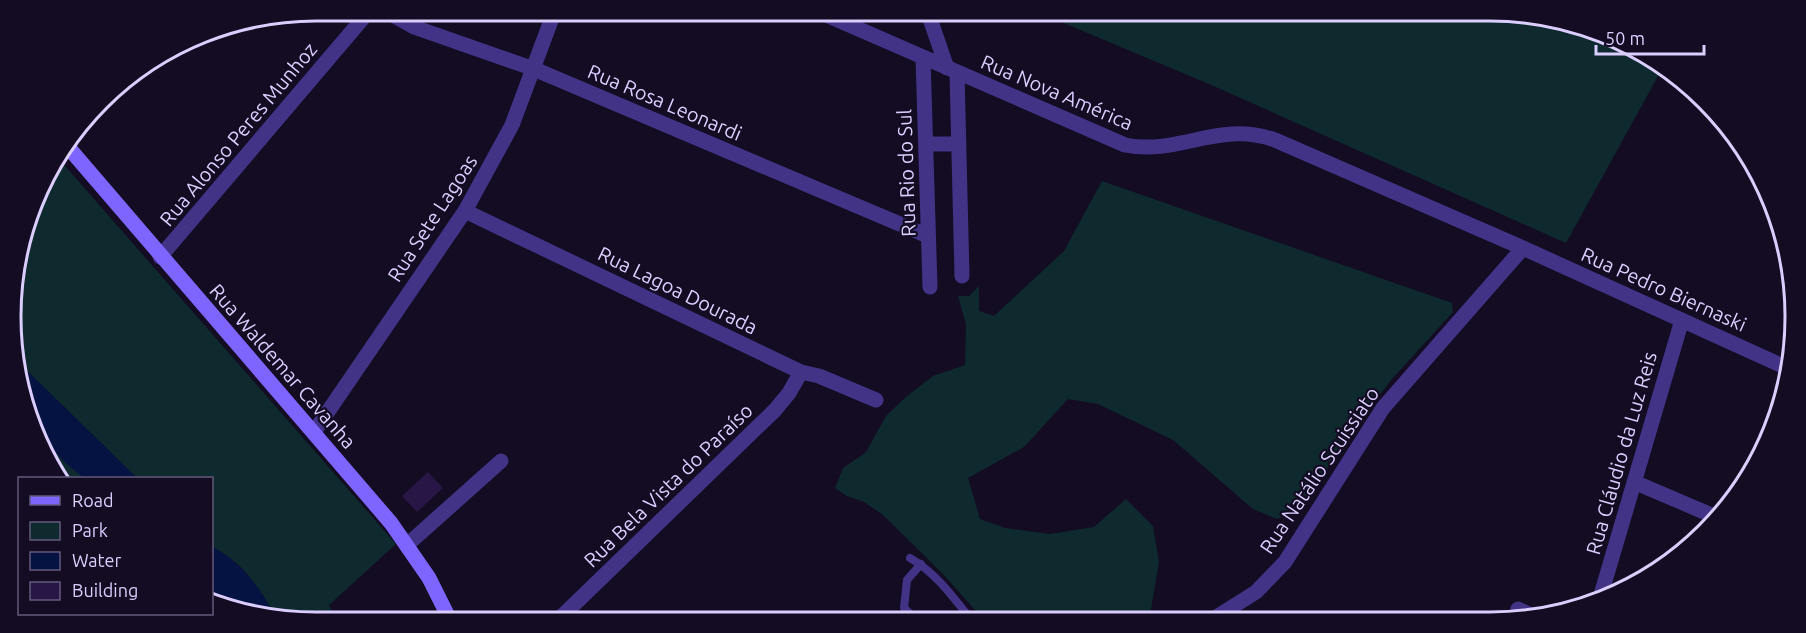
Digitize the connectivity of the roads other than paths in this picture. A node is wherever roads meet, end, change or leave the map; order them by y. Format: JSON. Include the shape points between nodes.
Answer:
{"nodes":[{"id":1,"x":361,"y":21,"type":"edge"},
{"id":2,"x":406,"y":21,"type":"edge"},
{"id":3,"x":551,"y":21,"type":"edge"},
{"id":4,"x":839,"y":21,"type":"edge"},
{"id":5,"x":932,"y":21,"type":"edge"},
{"id":6,"x":923,"y":58,"type":"junction"},
{"id":7,"x":534,"y":69,"type":"junction"},
{"id":8,"x":952,"y":70,"type":"junction"},
{"id":9,"x":926,"y":144,"type":"junction"},
{"id":10,"x":959,"y":144,"type":"junction"},
{"id":11,"x":72,"y":151,"type":"edge"},
{"id":12,"x":465,"y":211,"type":"junction"},
{"id":13,"x":928,"y":237,"type":"junction"},
{"id":14,"x":1523,"y":248,"type":"junction"},
{"id":15,"x":160,"y":257,"type":"junction"},
{"id":16,"x":962,"y":276,"type":"dead end"},
{"id":17,"x":930,"y":287,"type":"dead end"},
{"id":18,"x":1682,"y":320,"type":"junction"},
{"id":19,"x":1780,"y":365,"type":"edge"},
{"id":20,"x":801,"y":372,"type":"junction"},
{"id":21,"x":876,"y":400,"type":"dead end"},
{"id":22,"x":314,"y":432,"type":"junction"},
{"id":23,"x":501,"y":461,"type":"dead end"},
{"id":24,"x":1634,"y":482,"type":"junction"},
{"id":25,"x":1709,"y":514,"type":"edge"},
{"id":26,"x":407,"y":545,"type":"junction"},
{"id":27,"x":909,"y":558,"type":"dead end"},
{"id":28,"x":921,"y":564,"type":"junction"},
{"id":29,"x":1602,"y":590,"type":"edge"},
{"id":30,"x":446,"y":612,"type":"edge"},
{"id":31,"x":566,"y":612,"type":"edge"},
{"id":32,"x":908,"y":612,"type":"edge"},
{"id":33,"x":965,"y":612,"type":"edge"},
{"id":34,"x":1224,"y":612,"type":"edge"}],
"edges":[{"from":1,"to":15,"type":"street","name":"Rua Alonso Peres Munhoz"},
{"from":2,"to":7,"type":"street","name":"Rua Rosa Leonardi","via":[[437,36]]},
{"from":3,"to":7,"type":"street","name":"Rua Sete Lagoas"},
{"from":4,"to":6,"type":"street","name":"Rua Nova América"},
{"from":5,"to":8,"type":"street"},
{"from":6,"to":8,"type":"street","name":"Rua Nova América"},
{"from":6,"to":9,"type":"street","name":"Rua Rio do Sul"},
{"from":7,"to":12,"type":"street","name":"Rua Sete Lagoas","via":[[512,125]]},
{"from":7,"to":13,"type":"street","name":"Rua Rosa Leonardi"},
{"from":8,"to":10,"type":"street"},
{"from":8,"to":14,"type":"street","name":"Rua Nova América","via":[[1125,145],[1151,147],[1230,132],[1260,134]]},
{"from":9,"to":10,"type":"street"},
{"from":9,"to":13,"type":"street","name":"Rua Rio do Sul"},
{"from":10,"to":16,"type":"street"},
{"from":11,"to":15,"type":"street","name":"Rua Waldemar Cavanha"},
{"from":12,"to":20,"type":"street","name":"Rua Lagoa Dourada"},
{"from":12,"to":22,"type":"street","name":"Rua Sete Lagoas"},
{"from":13,"to":17,"type":"street","name":"Rua Rio do Sul"},
{"from":14,"to":18,"type":"street","name":"Rua Pedro Biernaski"},
{"from":14,"to":34,"type":"street","name":"Rua Natálio Scuissiato","via":[[1383,408],[1286,562],[1256,592]]},
{"from":15,"to":22,"type":"street","name":"Rua Waldemar Cavanha"},
{"from":18,"to":19,"type":"street","name":"Rua Pedro Biernaski"},
{"from":18,"to":24,"type":"street","name":"Rua Cláudio da Luz Reis"},
{"from":20,"to":21,"type":"street","name":"Rua Lagoa Dourada"},
{"from":20,"to":31,"type":"street","name":"Rua Bela Vista do Paraíso","via":[[775,410]]},
{"from":22,"to":26,"type":"street","name":"Rua Waldemar Cavanha"},
{"from":23,"to":26,"type":"street"},
{"from":24,"to":25,"type":"street"},
{"from":24,"to":29,"type":"street","name":"Rua Cláudio da Luz Reis"},
{"from":26,"to":30,"type":"street","name":"Rua Waldemar Cavanha"},
{"from":27,"to":28,"type":"lane"},
{"from":28,"to":32,"type":"lane","via":[[907,580],[904,608]]},
{"from":28,"to":33,"type":"lane","via":[[951,592]]}]}
